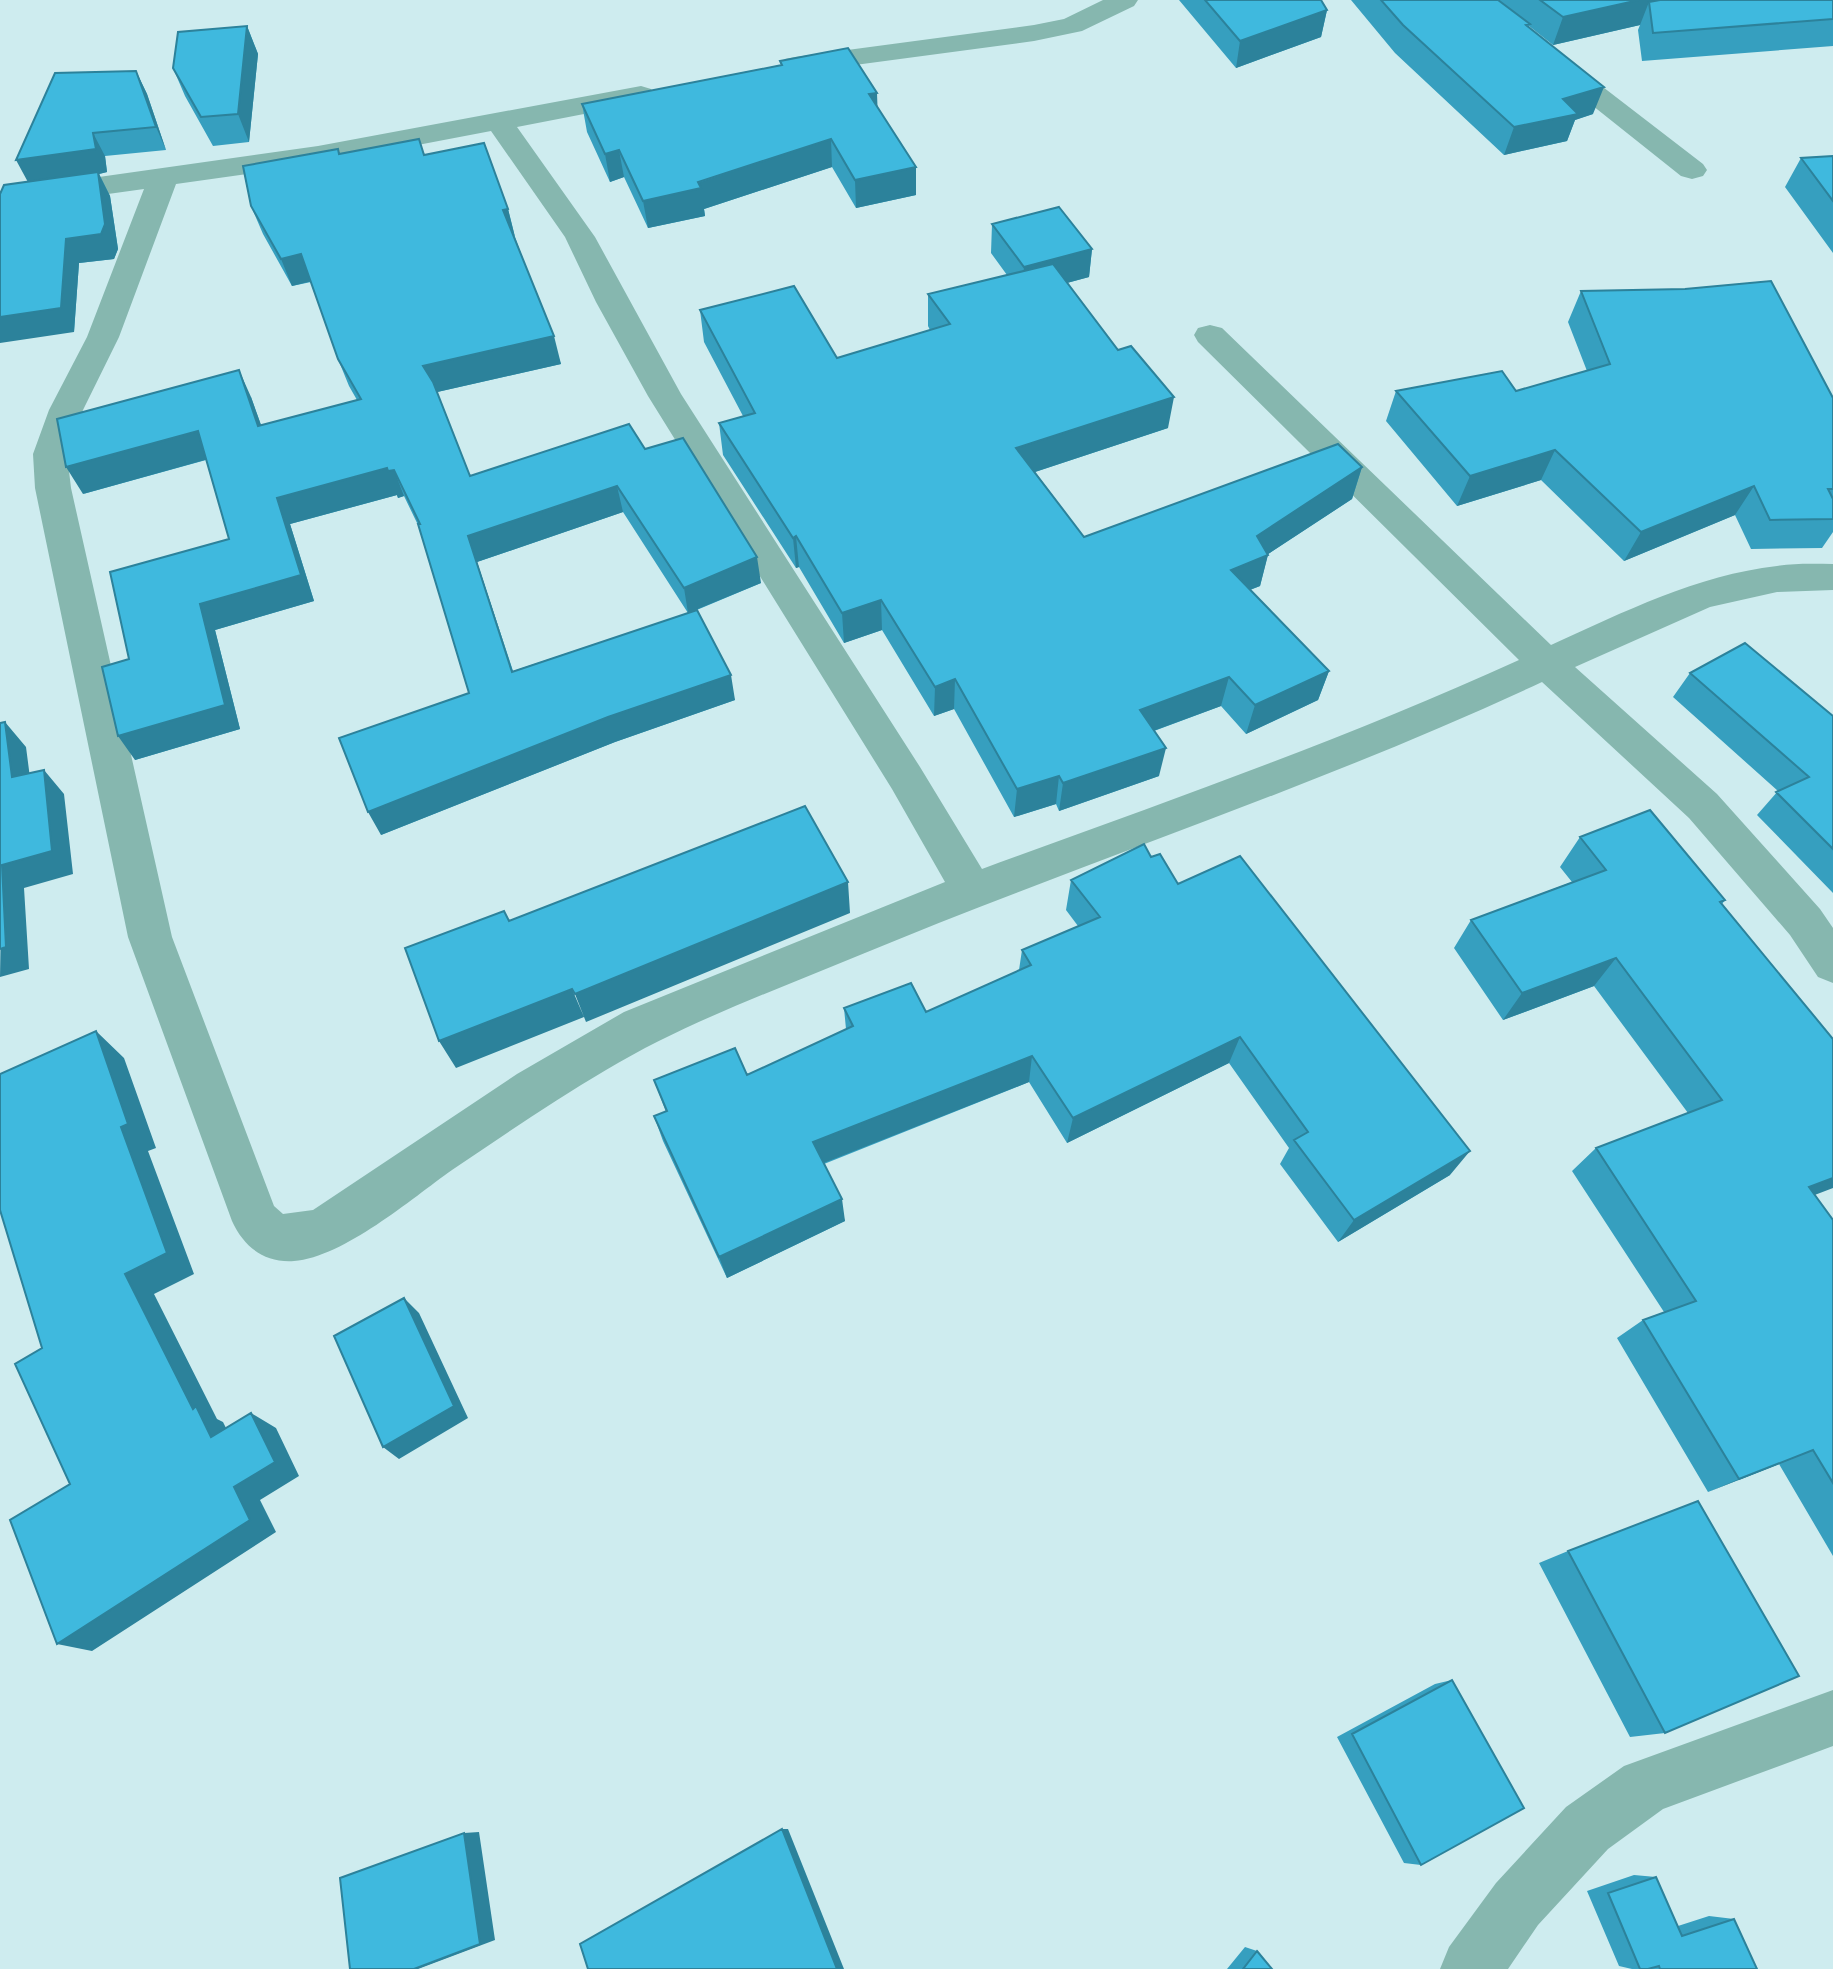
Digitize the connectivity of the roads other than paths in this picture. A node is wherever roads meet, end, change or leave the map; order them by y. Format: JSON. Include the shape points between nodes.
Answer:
{"nodes":[{"id":1,"x":1125,"y":0,"type":"edge"},
{"id":2,"x":1473,"y":0,"type":"edge"},
{"id":3,"x":766,"y":70,"type":"edge"},
{"id":4,"x":672,"y":89,"type":"edge"},
{"id":5,"x":500,"y":123,"type":"junction"},
{"id":6,"x":1692,"y":170,"type":"dead end"},
{"id":7,"x":164,"y":176,"type":"junction"},
{"id":8,"x":0,"y":200,"type":"edge"},
{"id":9,"x":1210,"y":335,"type":"dead end"},
{"id":10,"x":1833,"y":577,"type":"edge"},
{"id":11,"x":1547,"y":664,"type":"junction"},
{"id":12,"x":972,"y":890,"type":"junction"},
{"id":13,"x":1833,"y":964,"type":"edge"},
{"id":14,"x":1833,"y":1718,"type":"edge"},
{"id":15,"x":1471,"y":1969,"type":"edge"}],
"edges":[{"from":1,"to":3,"type":"street","via":[[1072,25],[1034,33]]},
{"from":2,"to":6,"type":"street"},
{"from":4,"to":5,"type":"street"},
{"from":5,"to":7,"type":"street"},
{"from":5,"to":12,"type":"street","via":[[580,237],[665,396]]},
{"from":7,"to":8,"type":"street"},
{"from":7,"to":12,"type":"street","via":[[103,337],[50,454],[53,488],[150,937],[256,1221],[273,1237],[296,1238],[325,1230],[533,1089],[640,1026]]},
{"from":9,"to":11,"type":"street"},
{"from":10,"to":11,"type":"street","via":[[1777,579],[1703,595]]},
{"from":11,"to":12,"type":"street","via":[[1303,768]]},
{"from":11,"to":13,"type":"street","via":[[1703,806],[1805,922]]},
{"from":14,"to":15,"type":"street","via":[[1633,1795],[1587,1828],[1517,1904]]}]}
